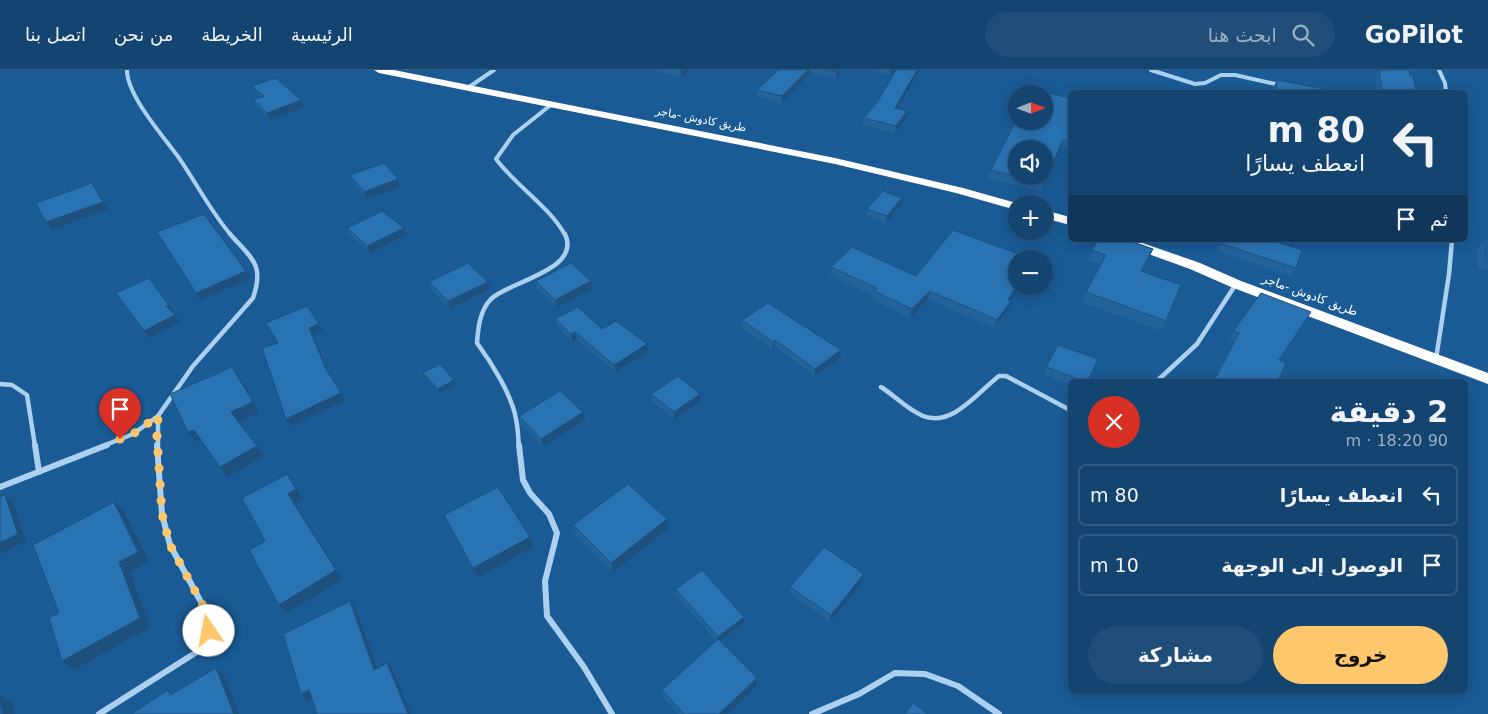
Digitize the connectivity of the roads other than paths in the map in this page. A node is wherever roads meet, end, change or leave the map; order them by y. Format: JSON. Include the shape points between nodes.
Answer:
{"nodes":[{"id":1,"x":127,"y":70,"type":"edge"},
{"id":2,"x":379,"y":70,"type":"edge"},
{"id":3,"x":494,"y":70,"type":"edge"},
{"id":4,"x":1151,"y":70,"type":"edge"},
{"id":5,"x":1439,"y":70,"type":"edge"},
{"id":6,"x":468,"y":87,"type":"junction"},
{"id":7,"x":1286,"y":87,"type":"edge"},
{"id":8,"x":1446,"y":90,"type":"edge"},
{"id":9,"x":552,"y":104,"type":"junction"},
{"id":10,"x":1008,"y":204,"type":"edge"},
{"id":11,"x":1053,"y":217,"type":"edge"},
{"id":12,"x":1068,"y":221,"type":"edge"},
{"id":13,"x":1128,"y":242,"type":"edge"},
{"id":14,"x":1452,"y":242,"type":"edge"},
{"id":15,"x":1236,"y":284,"type":"junction"},
{"id":16,"x":1436,"y":360,"type":"junction"},
{"id":17,"x":1159,"y":379,"type":"edge"},
{"id":18,"x":1488,"y":380,"type":"edge"},
{"id":19,"x":0,"y":384,"type":"edge"},
{"id":20,"x":882,"y":387,"type":"dead end"},
{"id":21,"x":1068,"y":409,"type":"edge"},
{"id":22,"x":158,"y":416,"type":"junction"},
{"id":23,"x":39,"y":472,"type":"junction"},
{"id":24,"x":0,"y":487,"type":"edge"},
{"id":25,"x":99,"y":714,"type":"edge"},
{"id":26,"x":612,"y":714,"type":"edge"},
{"id":27,"x":812,"y":714,"type":"edge"},
{"id":28,"x":999,"y":714,"type":"edge"}],
"edges":[{"from":1,"to":22,"type":"street","via":[[127,79],[153,125],[179,158],[223,226],[257,266],[259,274],[253,298],[193,366]]},
{"from":2,"to":6,"type":"highway","name":"طريق كادوش -ماجر"},
{"from":3,"to":6,"type":"street"},
{"from":4,"to":7,"type":"street","via":[[1195,84],[1221,75],[1235,75]]},
{"from":5,"to":8,"type":"street"},
{"from":6,"to":9,"type":"highway","name":"طريق كادوش -ماجر"},
{"from":9,"to":10,"type":"highway","name":"طريق كادوش -ماجر","via":[[835,161]]},
{"from":9,"to":26,"type":"street","via":[[511,137],[500,148],[496,159],[503,171],[562,230],[568,242],[566,256],[554,267],[491,299],[479,322],[477,343],[507,394],[516,417],[523,480],[549,514],[557,533],[545,581],[547,616],[584,667]]},
{"from":11,"to":12,"type":"highway"},
{"from":13,"to":15,"type":"highway","name":"طريق كادوش -ماجر"},
{"from":14,"to":16,"type":"street"},
{"from":15,"to":16,"type":"highway","name":"طريق كادوش -ماجر"},
{"from":15,"to":17,"type":"street","via":[[1197,344]]},
{"from":16,"to":18,"type":"highway","name":"طريق كادوش -ماجر"},
{"from":19,"to":23,"type":"street","via":[[12,385],[27,395]]},
{"from":20,"to":21,"type":"street","via":[[924,417],[934,420],[955,413],[999,376],[1006,376]]},
{"from":22,"to":23,"type":"street","via":[[133,434]]},
{"from":22,"to":25,"type":"street","via":[[162,514],[170,545],[207,613],[209,631],[203,648]]},
{"from":23,"to":24,"type":"street"},
{"from":27,"to":28,"type":"street","via":[[859,694],[895,673],[925,674],[958,686]]}]}
